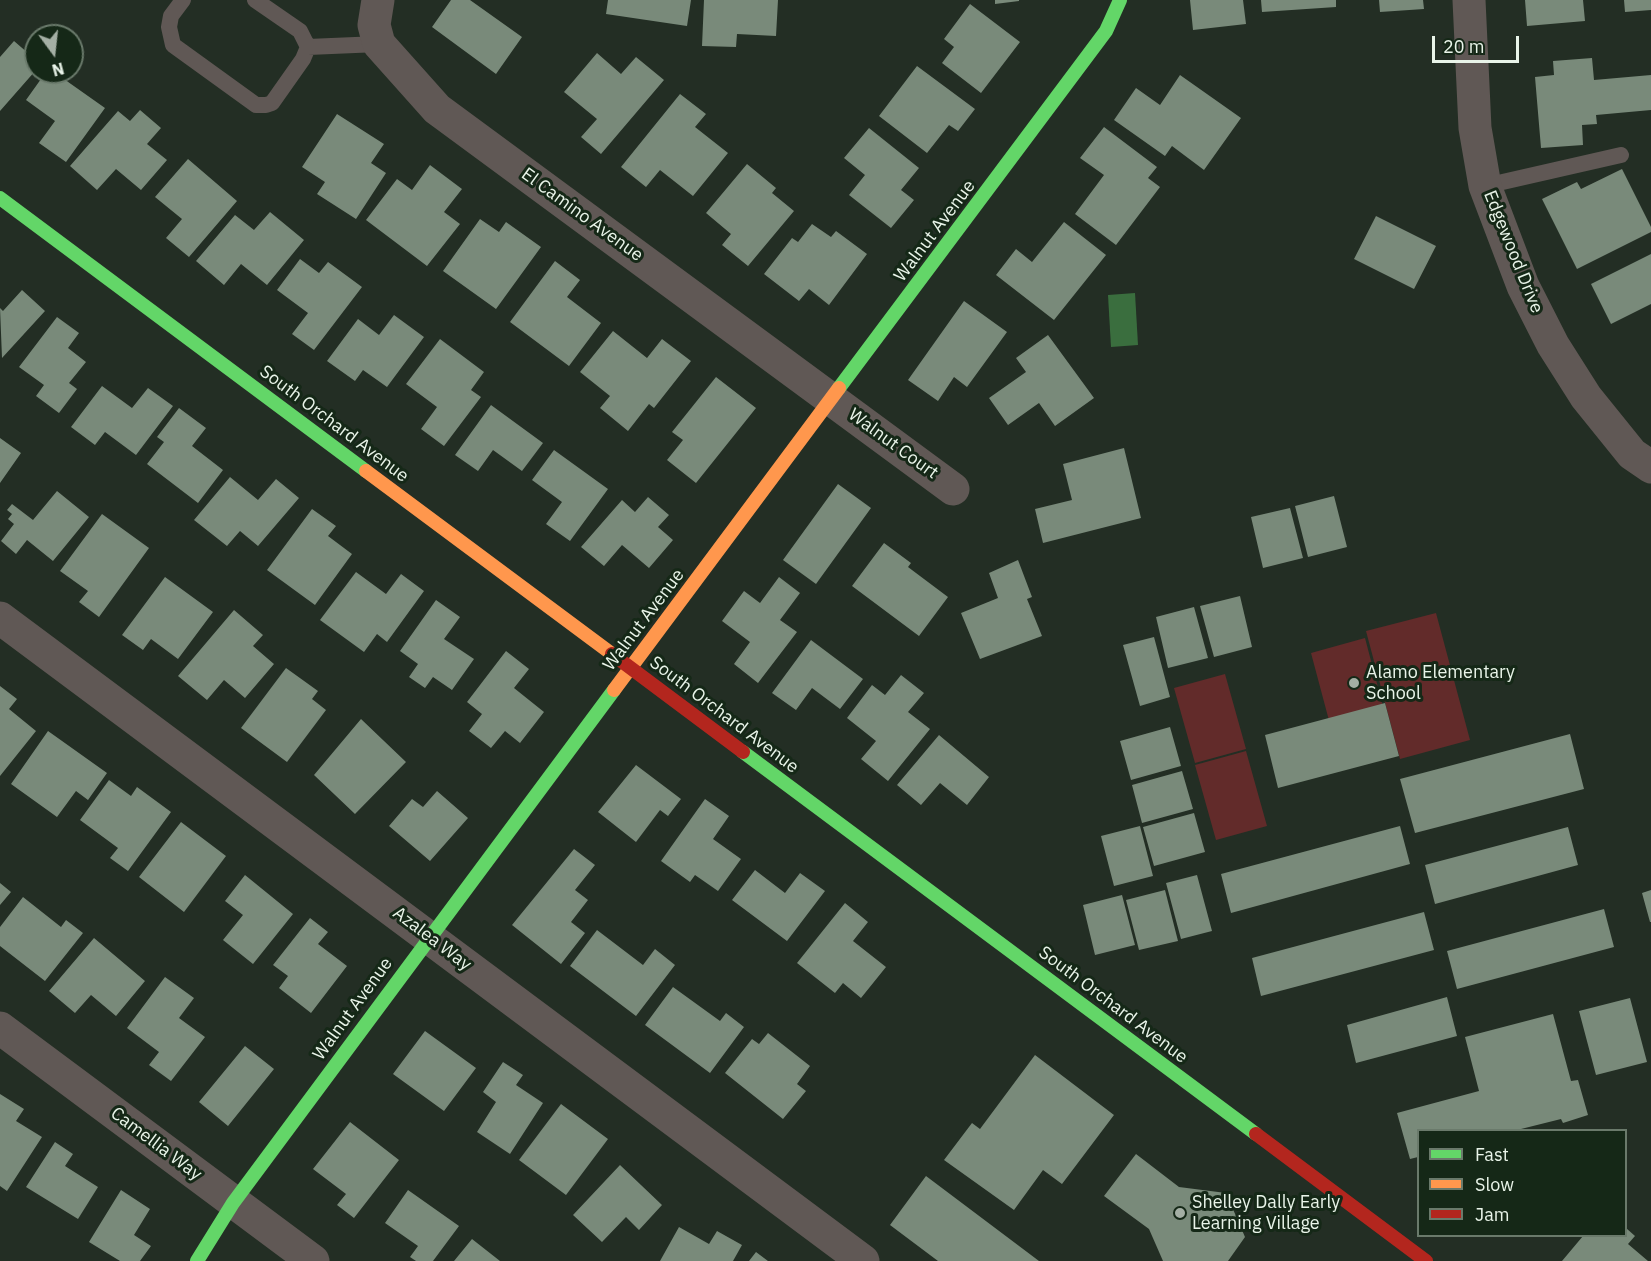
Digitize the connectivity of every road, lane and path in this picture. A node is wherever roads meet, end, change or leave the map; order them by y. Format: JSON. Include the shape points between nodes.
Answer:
{"nodes":[{"id":1,"x":183,"y":0,"type":"edge"},
{"id":2,"x":255,"y":0,"type":"edge"},
{"id":3,"x":378,"y":0,"type":"edge"},
{"id":4,"x":1119,"y":0,"type":"edge"},
{"id":5,"x":1469,"y":0,"type":"edge"},
{"id":6,"x":379,"y":44,"type":"junction"},
{"id":7,"x":308,"y":48,"type":"junction"},
{"id":8,"x":1621,"y":154,"type":"dead end"},
{"id":9,"x":1485,"y":186,"type":"junction"},
{"id":10,"x":0,"y":198,"type":"edge"},
{"id":11,"x":832,"y":400,"type":"junction"},
{"id":12,"x":1651,"y":467,"type":"edge"},
{"id":13,"x":953,"y":489,"type":"dead end"},
{"id":14,"x":0,"y":618,"type":"edge"},
{"id":15,"x":631,"y":668,"type":"junction"},
{"id":16,"x":429,"y":937,"type":"junction"},
{"id":17,"x":0,"y":1028,"type":"edge"},
{"id":18,"x":233,"y":1203,"type":"junction"},
{"id":19,"x":196,"y":1261,"type":"edge"},
{"id":20,"x":313,"y":1261,"type":"edge"},
{"id":21,"x":863,"y":1261,"type":"edge"},
{"id":22,"x":1425,"y":1261,"type":"edge"}],
"edges":[{"from":1,"to":7,"type":"lane","via":[[171,16],[173,45],[256,105],[272,103]]},
{"from":2,"to":7,"type":"lane","via":[[300,31]]},
{"from":3,"to":6,"type":"street","via":[[374,25]]},
{"from":4,"to":11,"type":"street","name":"Walnut Avenue","via":[[1106,31]]},
{"from":5,"to":9,"type":"street","name":"Edgewood Drive","via":[[1475,129]]},
{"from":6,"to":7,"type":"lane"},
{"from":6,"to":11,"type":"street","name":"El Camino Avenue","via":[[437,109]]},
{"from":8,"to":9,"type":"lane"},
{"from":9,"to":12,"type":"street","name":"Edgewood Drive","via":[[1523,286],[1552,345],[1619,438],[1632,454]]},
{"from":10,"to":15,"type":"street","name":"South Orchard Avenue"},
{"from":11,"to":13,"type":"street","name":"Walnut Court"},
{"from":11,"to":15,"type":"street","name":"Walnut Avenue"},
{"from":14,"to":16,"type":"street","name":"Azalea Way"},
{"from":15,"to":16,"type":"street","name":"Walnut Avenue"},
{"from":15,"to":22,"type":"street","name":"South Orchard Avenue"},
{"from":16,"to":18,"type":"street","name":"Walnut Avenue"},
{"from":16,"to":21,"type":"street","name":"Azalea Way"},
{"from":17,"to":18,"type":"street","name":"Camellia Way"},
{"from":18,"to":19,"type":"street","name":"Walnut Avenue"},
{"from":18,"to":20,"type":"street","name":"Camellia Way"}]}
